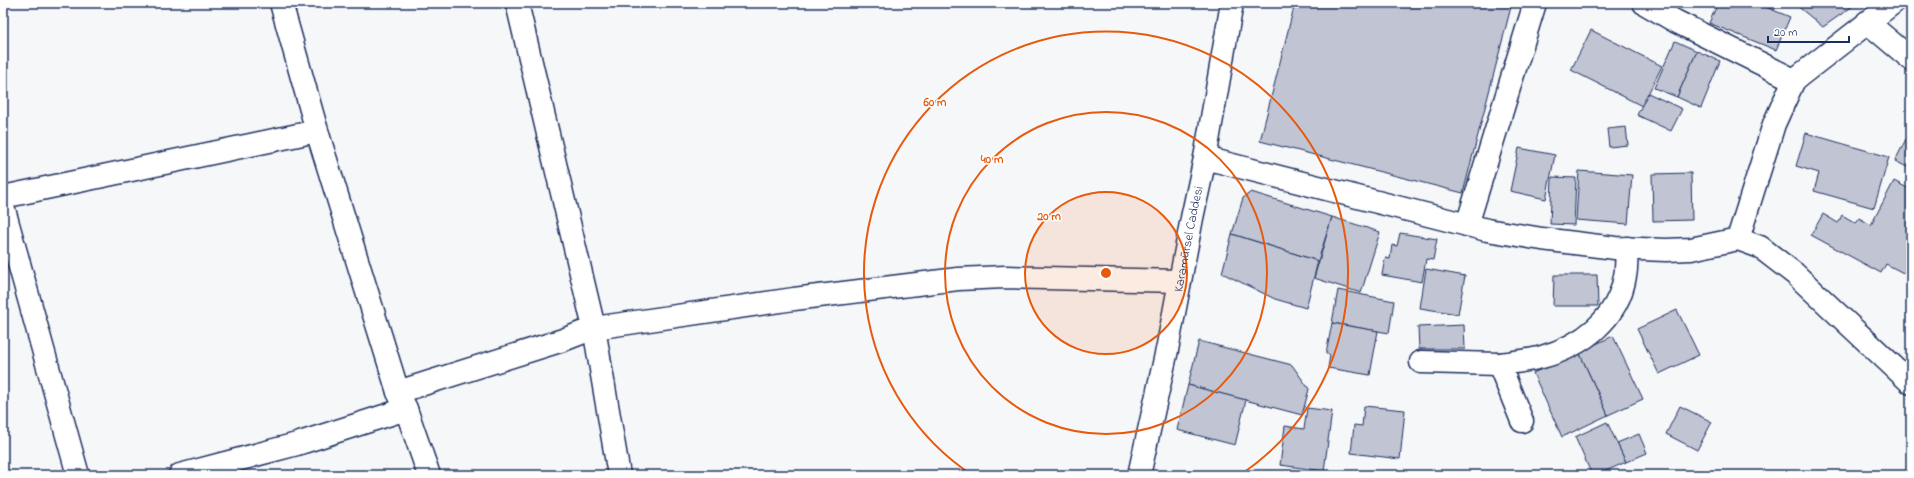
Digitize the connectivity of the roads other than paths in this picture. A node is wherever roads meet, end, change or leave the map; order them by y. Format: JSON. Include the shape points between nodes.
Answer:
{"nodes":[{"id":1,"x":281,"y":3,"type":"edge"},
{"id":2,"x":517,"y":3,"type":"edge"},
{"id":3,"x":1232,"y":3,"type":"edge"},
{"id":4,"x":1535,"y":3,"type":"edge"},
{"id":5,"x":1644,"y":3,"type":"edge"},
{"id":6,"x":1893,"y":3,"type":"edge"},
{"id":7,"x":1868,"y":22,"type":"junction"},
{"id":8,"x":1911,"y":59,"type":"edge"},
{"id":9,"x":1794,"y":80,"type":"junction"},
{"id":10,"x":317,"y":131,"type":"junction"},
{"id":11,"x":1205,"y":158,"type":"junction"},
{"id":12,"x":3,"y":197,"type":"edge"},
{"id":13,"x":3,"y":206,"type":"edge"},
{"id":14,"x":1467,"y":225,"type":"junction"},
{"id":15,"x":1738,"y":239,"type":"junction"},
{"id":16,"x":1627,"y":248,"type":"junction"},
{"id":17,"x":1180,"y":281,"type":"junction"},
{"id":18,"x":594,"y":328,"type":"junction"},
{"id":19,"x":1421,"y":362,"type":"dead end"},
{"id":20,"x":1499,"y":364,"type":"junction"},
{"id":21,"x":1911,"y":383,"type":"edge"},
{"id":22,"x":402,"y":401,"type":"junction"},
{"id":23,"x":1522,"y":421,"type":"dead end"},
{"id":24,"x":78,"y":475,"type":"edge"},
{"id":25,"x":180,"y":475,"type":"edge"},
{"id":26,"x":429,"y":475,"type":"edge"},
{"id":27,"x":619,"y":475,"type":"edge"},
{"id":28,"x":1139,"y":475,"type":"edge"}],
"edges":[{"from":1,"to":10,"type":"street"},
{"from":2,"to":18,"type":"street"},
{"from":3,"to":11,"type":"street","name":"Karamürsel Caddesi"},
{"from":4,"to":14,"type":"street"},
{"from":5,"to":9,"type":"street"},
{"from":6,"to":7,"type":"street"},
{"from":7,"to":8,"type":"street"},
{"from":7,"to":9,"type":"street"},
{"from":9,"to":15,"type":"street","via":[[1774,124]]},
{"from":10,"to":12,"type":"street"},
{"from":10,"to":22,"type":"street"},
{"from":11,"to":14,"type":"street"},
{"from":11,"to":17,"type":"street","name":"Karamürsel Caddesi"},
{"from":13,"to":24,"type":"street"},
{"from":14,"to":16,"type":"street","via":[[1542,239]]},
{"from":15,"to":16,"type":"street","via":[[1691,249]]},
{"from":15,"to":21,"type":"street","via":[[1760,248],[1795,274]]},
{"from":16,"to":20,"type":"street","via":[[1626,275],[1620,296],[1610,314],[1596,330],[1569,347],[1541,357]]},
{"from":17,"to":18,"type":"street","via":[[1005,277],[958,279],[794,299]]},
{"from":17,"to":28,"type":"street","name":"Karamürsel Caddesi"},
{"from":18,"to":22,"type":"street"},
{"from":18,"to":27,"type":"street"},
{"from":19,"to":20,"type":"street"},
{"from":20,"to":23,"type":"street"},
{"from":22,"to":25,"type":"street","via":[[297,444]]},
{"from":22,"to":26,"type":"street"}]}
